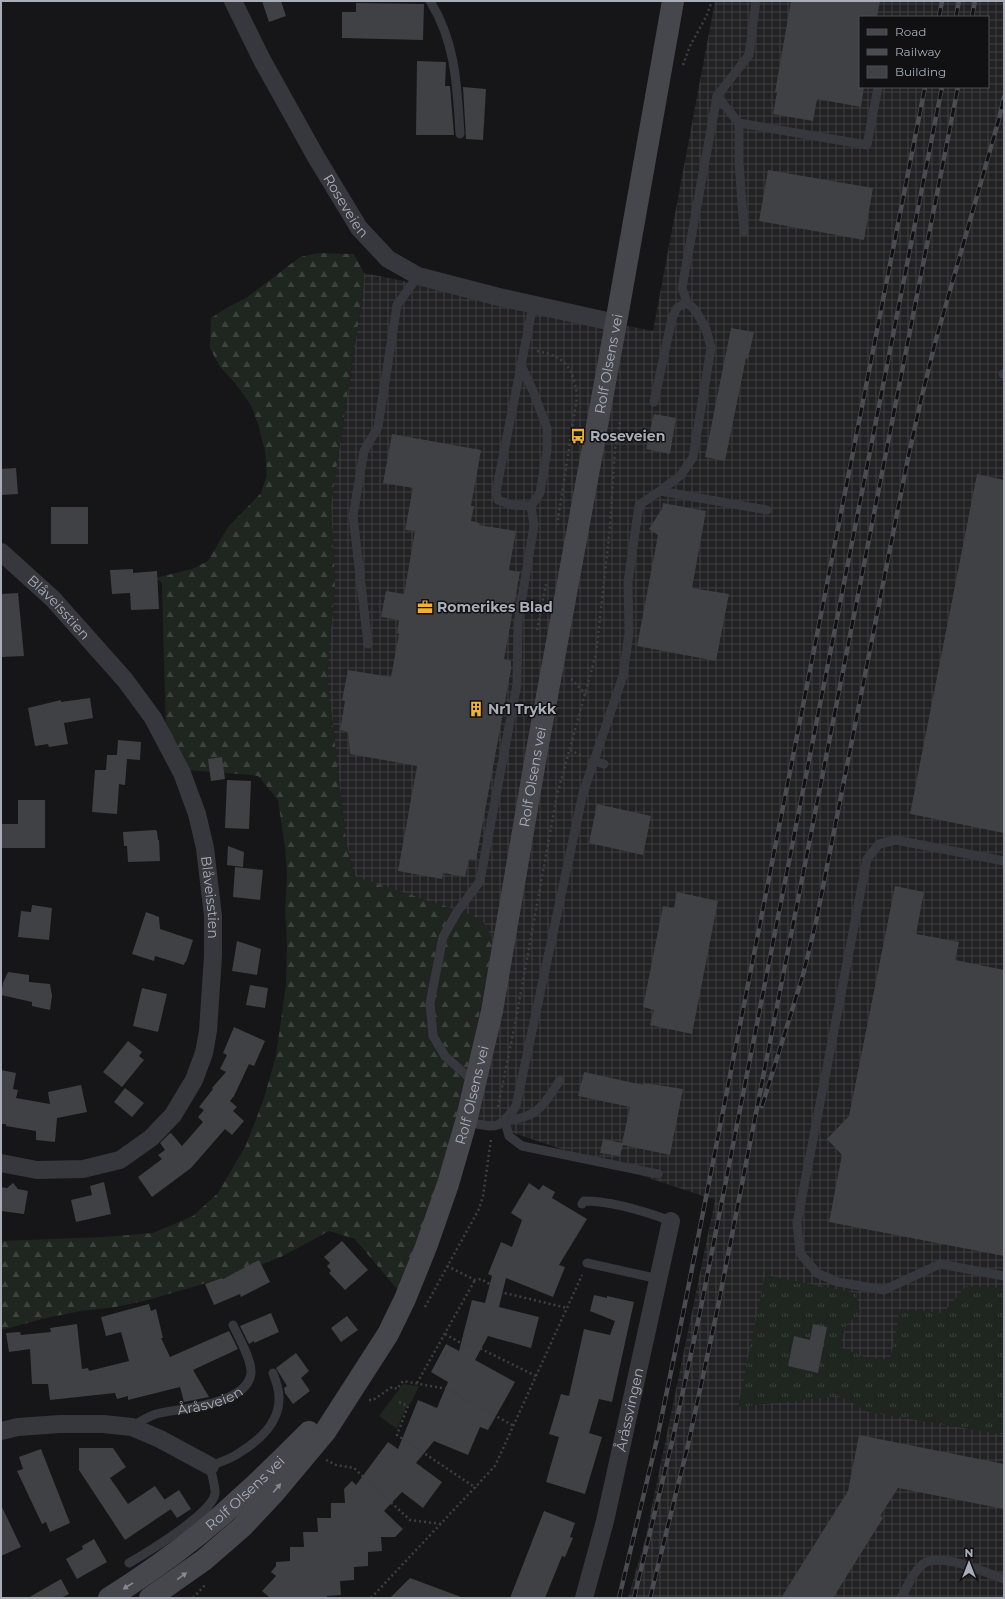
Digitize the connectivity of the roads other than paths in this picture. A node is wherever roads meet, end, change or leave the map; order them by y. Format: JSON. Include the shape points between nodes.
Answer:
{"nodes":[{"id":1,"x":233,"y":1,"type":"edge"},
{"id":2,"x":430,"y":1,"type":"edge"},
{"id":3,"x":673,"y":1,"type":"edge"},
{"id":4,"x":756,"y":1,"type":"edge"},
{"id":5,"x":878,"y":88,"type":"edge"},
{"id":6,"x":717,"y":96,"type":"junction"},
{"id":7,"x":739,"y":123,"type":"junction"},
{"id":8,"x":460,"y":134,"type":"dead end"},
{"id":9,"x":744,"y":232,"type":"dead end"},
{"id":10,"x":418,"y":276,"type":"junction"},
{"id":11,"x":687,"y":302,"type":"junction"},
{"id":12,"x":534,"y":305,"type":"junction"},
{"id":13,"x":616,"y":323,"type":"junction"},
{"id":14,"x":521,"y":365,"type":"junction"},
{"id":15,"x":654,"y":402,"type":"dead end"},
{"id":16,"x":660,"y":491,"type":"junction"},
{"id":17,"x":531,"y":506,"type":"junction"},
{"id":18,"x":767,"y":510,"type":"dead end"},
{"id":19,"x":1,"y":552,"type":"edge"},
{"id":20,"x":368,"y":644,"type":"dead end"},
{"id":21,"x":593,"y":761,"type":"junction"},
{"id":22,"x":604,"y":764,"type":"dead end"},
{"id":23,"x":1004,"y":861,"type":"edge"},
{"id":24,"x":560,"y":1080,"type":"dead end"},
{"id":25,"x":476,"y":1084,"type":"junction"},
{"id":26,"x":505,"y":1121,"type":"junction"},
{"id":27,"x":466,"y":1122,"type":"junction"},
{"id":28,"x":1,"y":1163,"type":"edge"},
{"id":29,"x":658,"y":1174,"type":"dead end"},
{"id":30,"x":582,"y":1204,"type":"dead end"},
{"id":31,"x":672,"y":1221,"type":"joint"},
{"id":32,"x":587,"y":1263,"type":"road end"},
{"id":33,"x":1004,"y":1276,"type":"edge"},
{"id":34,"x":659,"y":1279,"type":"junction"},
{"id":35,"x":233,"y":1324,"type":"dead end"},
{"id":36,"x":365,"y":1370,"type":"junction"},
{"id":37,"x":273,"y":1373,"type":"dead end"},
{"id":38,"x":132,"y":1427,"type":"junction"},
{"id":39,"x":1,"y":1431,"type":"edge"},
{"id":40,"x":210,"y":1466,"type":"junction"},
{"id":41,"x":138,"y":1569,"type":"junction"},
{"id":42,"x":1004,"y":1579,"type":"edge"},
{"id":43,"x":157,"y":1596,"type":"edge"},
{"id":44,"x":109,"y":1598,"type":"edge"},
{"id":45,"x":584,"y":1598,"type":"edge"},
{"id":46,"x":901,"y":1598,"type":"edge"}],
"edges":[{"from":1,"to":10,"type":"street","name":"Roseveien","via":[[262,60],[359,228],[388,259]]},
{"from":2,"to":8,"type":"lane","via":[[447,36],[454,63]]},
{"from":3,"to":13,"type":"main road","name":"Rolf Olsens vei"},
{"from":4,"to":6,"type":"lane","via":[[749,55]]},
{"from":5,"to":7,"type":"lane","via":[[868,145]]},
{"from":6,"to":7,"type":"lane"},
{"from":6,"to":11,"type":"lane","via":[[682,288]]},
{"from":7,"to":9,"type":"lane"},
{"from":10,"to":12,"type":"street","name":"Roseveien"},
{"from":10,"to":20,"type":"lane","via":[[397,305],[378,427],[364,451],[353,516]]},
{"from":11,"to":15,"type":"lane","via":[[677,308],[672,318]]},
{"from":11,"to":16,"type":"lane","via":[[696,311],[706,329],[711,348],[693,457],[681,475]]},
{"from":12,"to":13,"type":"street","name":"Roseveien"},
{"from":12,"to":14,"type":"lane"},
{"from":13,"to":25,"type":"main road","name":"Rolf Olsens vei","via":[[537,750],[492,1011]]},
{"from":14,"to":17,"type":"lane","via":[[534,391],[547,428],[547,451],[540,493]]},
{"from":14,"to":17,"type":"lane","via":[[496,492],[498,500],[512,505]]},
{"from":16,"to":18,"type":"lane"},
{"from":16,"to":21,"type":"lane","via":[[639,505],[628,582],[629,633],[623,676]]},
{"from":17,"to":25,"type":"lane","via":[[534,525],[518,622],[516,684],[480,880],[443,937],[430,1003],[432,1036],[445,1056]]},
{"from":19,"to":28,"type":"street","name":"Blåveisstien","via":[[53,599],[125,680],[153,718],[178,766],[197,814],[206,848],[213,916],[213,956],[204,1053],[184,1098],[173,1115],[151,1138],[120,1160],[82,1169],[37,1170]]},
{"from":21,"to":22,"type":"lane"},
{"from":21,"to":26,"type":"lane","via":[[583,793],[516,1106]]},
{"from":23,"to":33,"type":"lane","via":[[896,840],[879,844],[867,860],[797,1223],[800,1253],[817,1273],[838,1282],[884,1290],[940,1264]]},
{"from":24,"to":26,"type":"lane","via":[[542,1108],[522,1119]]},
{"from":25,"to":27,"type":"main road","name":"Rolf Olsens vei"},
{"from":26,"to":27,"type":"lane","via":[[493,1127]]},
{"from":26,"to":29,"type":"lane","via":[[508,1136],[522,1146]]},
{"from":27,"to":36,"type":"main road","name":"Rolf Olsens vei","via":[[448,1184],[415,1275],[388,1334]]},
{"from":30,"to":31,"type":"lane","via":[[584,1201],[598,1201]]},
{"from":31,"to":34,"type":"street","name":"Åråssvingen"},
{"from":32,"to":34,"type":"lane"},
{"from":34,"to":45,"type":"street","name":"Åråssvingen","via":[[605,1522]]},
{"from":35,"to":38,"type":"lane","name":"Åråsveien","via":[[251,1368],[250,1379],[246,1385],[234,1395],[218,1401],[156,1414]]},
{"from":36,"to":41,"type":"main road","name":"Rolf Olsens vei","via":[[315,1426],[245,1495],[214,1522]]},
{"from":43,"to":36,"type":"main road","name":"Rolf Olsens vei","one_way":true,"via":[[210,1555],[274,1493],[325,1432]]},
{"from":37,"to":40,"type":"lane","via":[[279,1396],[275,1420],[261,1436],[239,1454]]},
{"from":38,"to":39,"type":"street","via":[[60,1424]]},
{"from":38,"to":40,"type":"street"},
{"from":40,"to":41,"type":"lane","via":[[215,1493],[209,1504],[200,1514],[164,1541]]},
{"from":41,"to":43,"type":"street"},
{"from":41,"to":44,"type":"main road","name":"Rolf Olsens vei","one_way":true},
{"from":42,"to":46,"type":"lane","via":[[940,1559],[931,1560],[918,1570]]}]}
